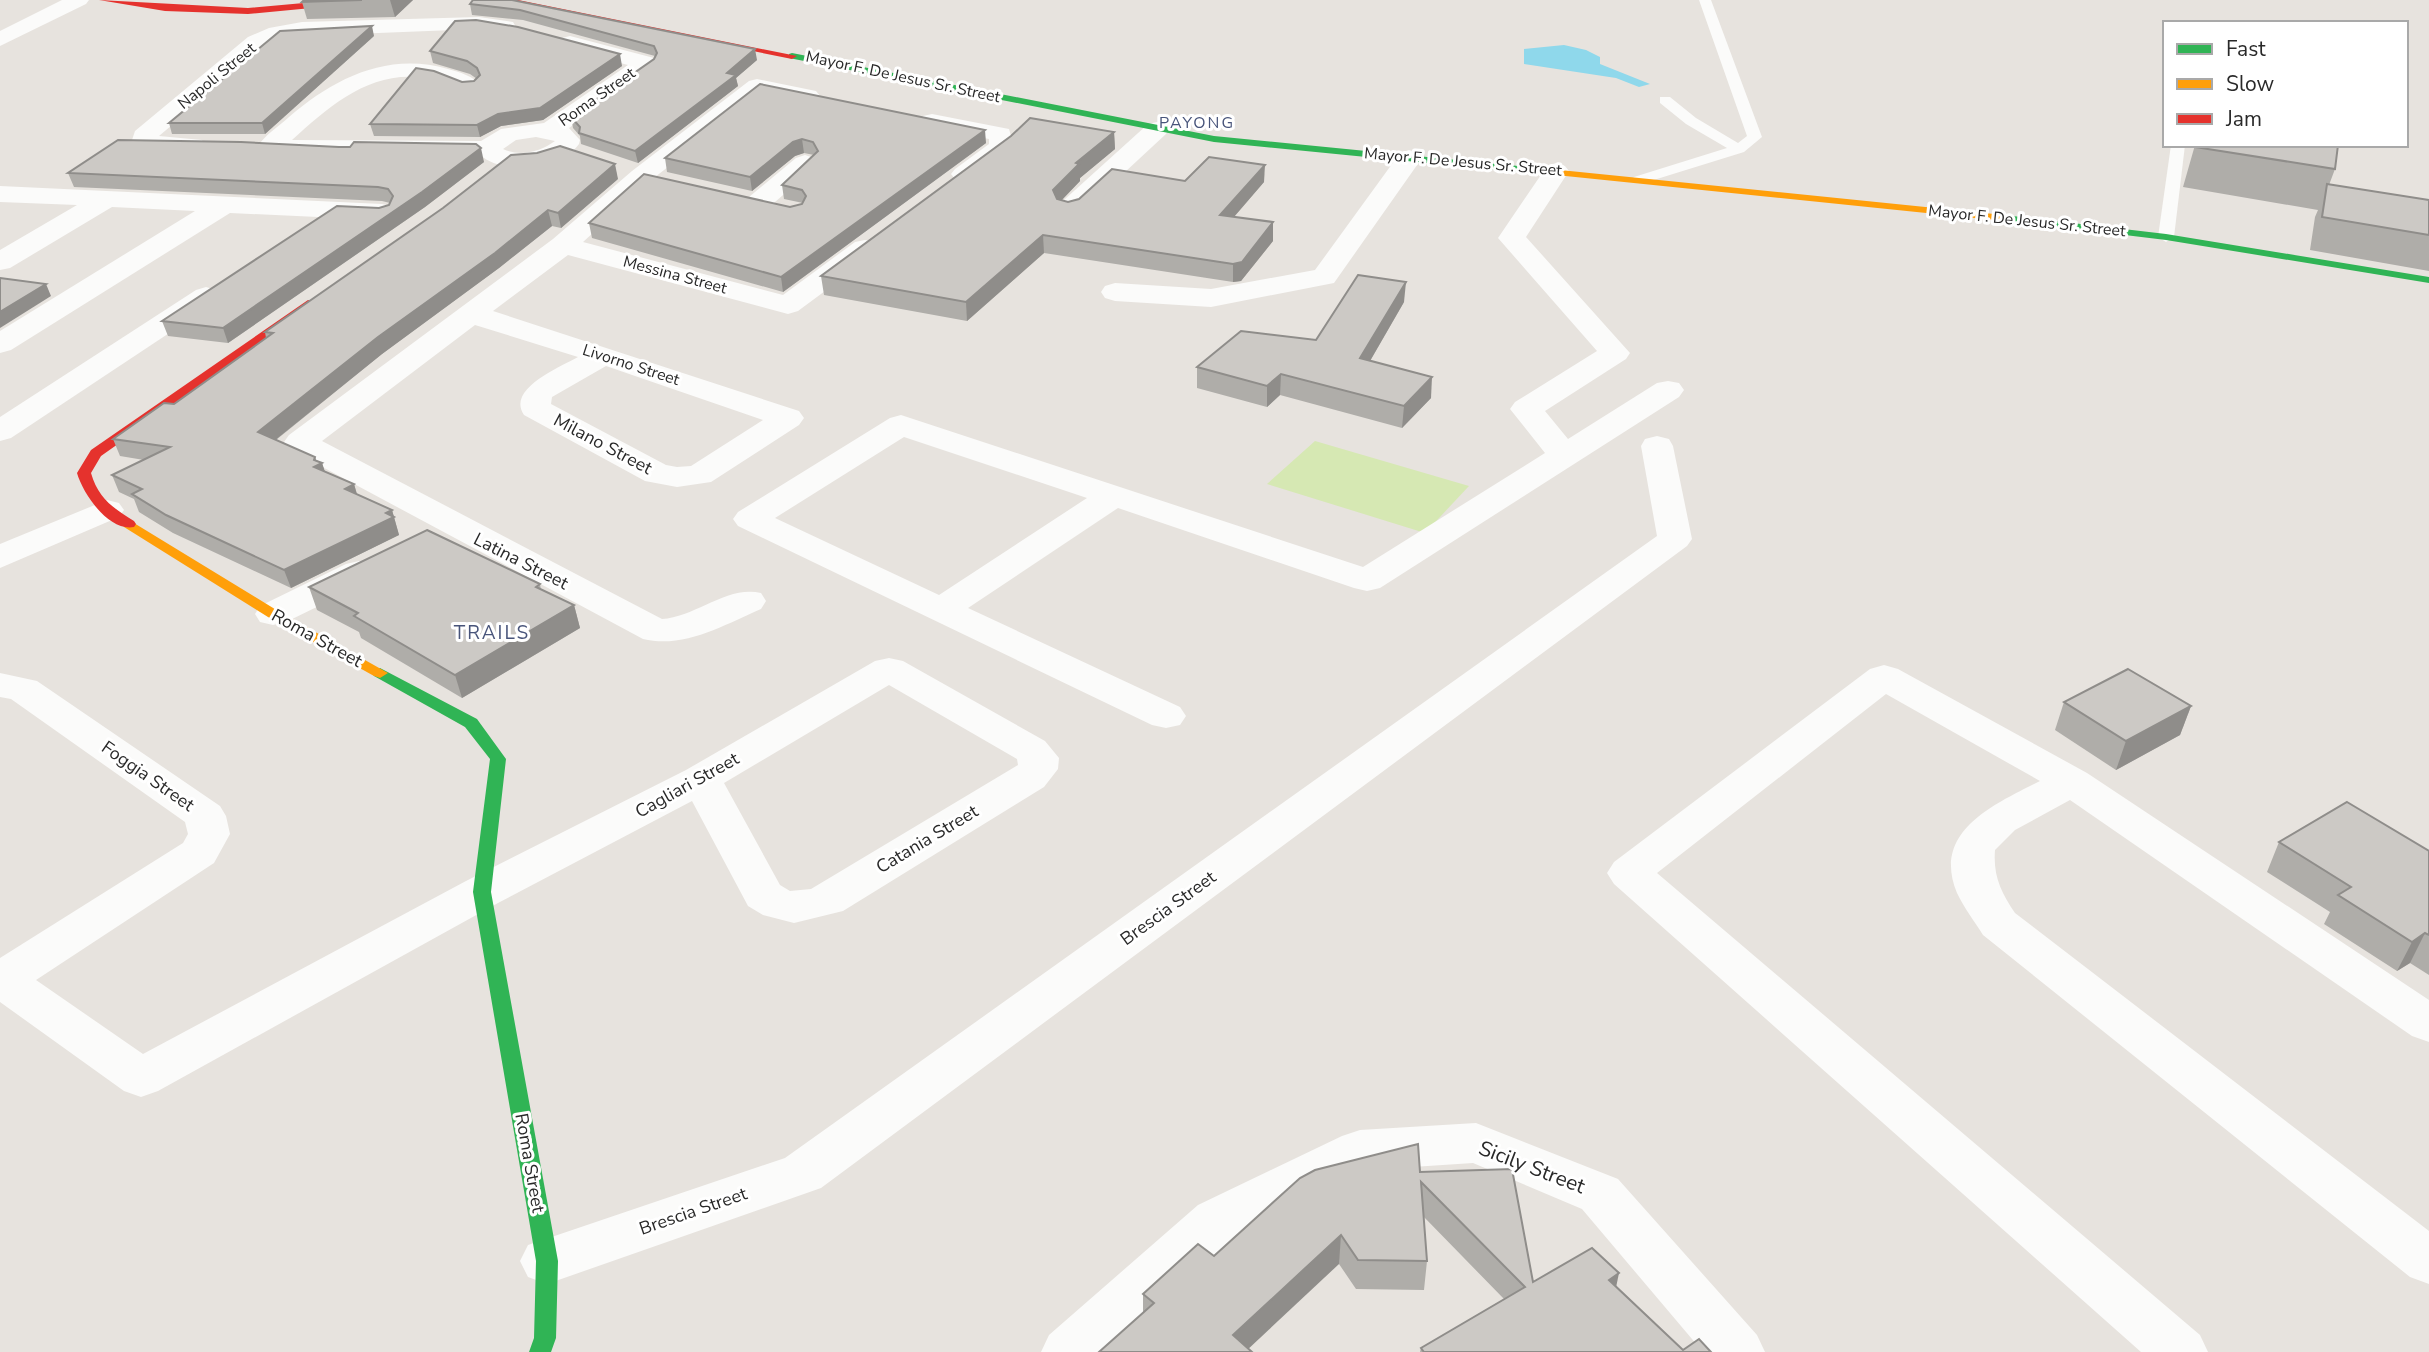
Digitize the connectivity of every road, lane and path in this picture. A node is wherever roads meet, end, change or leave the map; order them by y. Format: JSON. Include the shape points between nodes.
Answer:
{"nodes":[{"id":1,"x":79,"y":0,"type":"edge"},
{"id":2,"x":103,"y":0,"type":"edge"},
{"id":3,"x":364,"y":0,"type":"edge"},
{"id":4,"x":505,"y":0,"type":"edge"},
{"id":5,"x":1704,"y":0,"type":"edge"},
{"id":6,"x":522,"y":30,"type":"edge"},
{"id":7,"x":547,"y":36,"type":"edge"},
{"id":8,"x":0,"y":39,"type":"edge"},
{"id":9,"x":469,"y":86,"type":"edge"},
{"id":10,"x":1665,"y":100,"type":"dead end"},
{"id":11,"x":838,"y":102,"type":"edge"},
{"id":12,"x":905,"y":115,"type":"edge"},
{"id":13,"x":1157,"y":129,"type":"junction"},
{"id":14,"x":556,"y":140,"type":"junction"},
{"id":15,"x":217,"y":146,"type":"edge"},
{"id":16,"x":243,"y":146,"type":"edge"},
{"id":17,"x":269,"y":147,"type":"junction"},
{"id":18,"x":2178,"y":147,"type":"edge"},
{"id":19,"x":1739,"y":149,"type":"junction"},
{"id":20,"x":499,"y":154,"type":"junction"},
{"id":21,"x":588,"y":158,"type":"edge"},
{"id":22,"x":1409,"y":158,"type":"junction"},
{"id":23,"x":806,"y":163,"type":"edge"},
{"id":24,"x":614,"y":167,"type":"edge"},
{"id":25,"x":1556,"y":171,"type":"junction"},
{"id":26,"x":488,"y":175,"type":"edge"},
{"id":27,"x":654,"y":179,"type":"junction"},
{"id":28,"x":1639,"y":180,"type":"junction"},
{"id":29,"x":949,"y":185,"type":"edge"},
{"id":30,"x":1,"y":195,"type":"edge"},
{"id":31,"x":732,"y":197,"type":"edge"},
{"id":32,"x":104,"y":201,"type":"junction"},
{"id":33,"x":758,"y":203,"type":"junction"},
{"id":34,"x":222,"y":206,"type":"junction"},
{"id":35,"x":336,"y":209,"type":"junction"},
{"id":36,"x":1069,"y":209,"type":"edge"},
{"id":37,"x":793,"y":211,"type":"edge"},
{"id":38,"x":382,"y":212,"type":"edge"},
{"id":39,"x":301,"y":232,"type":"edge"},
{"id":40,"x":884,"y":233,"type":"edge"},
{"id":41,"x":2166,"y":237,"type":"junction"},
{"id":42,"x":563,"y":246,"type":"junction"},
{"id":43,"x":0,"y":262,"type":"edge"},
{"id":44,"x":232,"y":278,"type":"edge"},
{"id":45,"x":2429,"y":280,"type":"edge"},
{"id":46,"x":1115,"y":292,"type":"dead end"},
{"id":47,"x":323,"y":294,"type":"edge"},
{"id":48,"x":472,"y":314,"type":"junction"},
{"id":49,"x":0,"y":344,"type":"edge"},
{"id":50,"x":603,"y":355,"type":"junction"},
{"id":51,"x":1668,"y":390,"type":"dead end"},
{"id":52,"x":788,"y":418,"type":"joint"},
{"id":53,"x":0,"y":431,"type":"edge"},
{"id":54,"x":1657,"y":446,"type":"dead end"},
{"id":55,"x":1565,"y":456,"type":"junction"},
{"id":56,"x":1112,"y":497,"type":"junction"},
{"id":57,"x":107,"y":510,"type":"junction"},
{"id":58,"x":452,"y":525,"type":"junction"},
{"id":59,"x":0,"y":557,"type":"edge"},
{"id":60,"x":748,"y":601,"type":"dead end"},
{"id":61,"x":941,"y":610,"type":"junction"},
{"id":62,"x":273,"y":614,"type":"junction"},
{"id":63,"x":889,"y":669,"type":"joint"},
{"id":64,"x":0,"y":685,"type":"edge"},
{"id":65,"x":1166,"y":716,"type":"dead end"},
{"id":66,"x":701,"y":779,"type":"junction"},
{"id":67,"x":2072,"y":782,"type":"junction"},
{"id":68,"x":482,"y":892,"type":"junction"},
{"id":69,"x":1,"y":978,"type":"edge"},
{"id":70,"x":2429,"y":1024,"type":"edge"},
{"id":71,"x":547,"y":1261,"type":"junction"},
{"id":72,"x":2429,"y":1261,"type":"edge"},
{"id":73,"x":540,"y":1352,"type":"edge"},
{"id":74,"x":1069,"y":1352,"type":"edge"},
{"id":75,"x":1737,"y":1352,"type":"edge"},
{"id":76,"x":2180,"y":1352,"type":"edge"}],
"edges":[{"from":1,"to":8,"type":"street"},
{"from":2,"to":3,"type":"street","via":[[248,11]]},
{"from":4,"to":13,"type":"street","name":"Mayor F. De Jesus Sr. Street"},
{"from":5,"to":19,"type":"lane","via":[[1755,136]]},
{"from":6,"to":15,"type":"street","name":"Napoli Street","via":[[479,23],[277,33],[256,42],[144,136],[143,143]]},
{"from":7,"to":14,"type":"street","name":"Roma Street","via":[[646,63]]},
{"from":9,"to":17,"type":"street","via":[[438,72],[375,74],[343,87]]},
{"from":10,"to":19,"type":"lane"},
{"from":11,"to":27,"type":"street","via":[[757,86]]},
{"from":12,"to":29,"type":"street","via":[[1000,134],[1002,146]]},
{"from":13,"to":22,"type":"street","name":"Mayor F. De Jesus Sr. Street"},
{"from":13,"to":36,"type":"street"},
{"from":14,"to":20,"type":"street","name":"Roma Street","via":[[532,159]]},
{"from":14,"to":21,"type":"street"},
{"from":16,"to":17,"type":"street"},
{"from":17,"to":20,"type":"street"},
{"from":18,"to":41,"type":"lane"},
{"from":19,"to":28,"type":"lane"},
{"from":20,"to":26,"type":"street"},
{"from":22,"to":25,"type":"street","name":"Mayor F. De Jesus Sr. Street"},
{"from":22,"to":46,"type":"street","via":[[1324,277],[1211,298]]},
{"from":23,"to":33,"type":"street"},
{"from":24,"to":27,"type":"street"},
{"from":25,"to":28,"type":"street","name":"Mayor F. De Jesus Sr. Street"},
{"from":25,"to":55,"type":"street","via":[[1512,237],[1615,353],[1526,409]]},
{"from":27,"to":42,"type":"street"},
{"from":28,"to":41,"type":"street","name":"Mayor F. De Jesus Sr. Street"},
{"from":30,"to":32,"type":"street"},
{"from":31,"to":33,"type":"street"},
{"from":32,"to":34,"type":"street"},
{"from":32,"to":43,"type":"street"},
{"from":33,"to":37,"type":"street"},
{"from":34,"to":35,"type":"street"},
{"from":34,"to":49,"type":"street"},
{"from":35,"to":38,"type":"street"},
{"from":35,"to":39,"type":"street"},
{"from":40,"to":42,"type":"street","name":"Messina Street","via":[[788,305]]},
{"from":41,"to":45,"type":"street","name":"Mayor F. De Jesus Sr. Street"},
{"from":42,"to":48,"type":"street"},
{"from":44,"to":53,"type":"street"},
{"from":47,"to":57,"type":"street","name":"Roma Street","via":[[96,453],[84,474],[88,492]]},
{"from":48,"to":50,"type":"street","name":"Livorno Street"},
{"from":48,"to":58,"type":"street","name":"Latina Street","via":[[300,442]]},
{"from":50,"to":52,"type":"street","name":"Livorno Street"},
{"from":50,"to":52,"type":"street","name":"Milano Street","via":[[541,391],[535,408],[657,474],[699,475]]},
{"from":51,"to":55,"type":"street"},
{"from":54,"to":71,"type":"street","name":"Brescia Street","via":[[1675,539],[803,1172]]},
{"from":55,"to":56,"type":"street","via":[[1367,580]]},
{"from":56,"to":61,"type":"street"},
{"from":56,"to":61,"type":"street","via":[[901,425],[750,519]]},
{"from":57,"to":59,"type":"street"},
{"from":57,"to":62,"type":"street","name":"Roma Street"},
{"from":58,"to":60,"type":"street","name":"Latina Street","via":[[656,631],[682,629]]},
{"from":58,"to":62,"type":"street"},
{"from":61,"to":65,"type":"street"},
{"from":62,"to":68,"type":"street","name":"Roma Street","via":[[471,723],[498,759]]},
{"from":63,"to":66,"type":"street","name":"Cagliari Street"},
{"from":63,"to":66,"type":"street","name":"Catania Street","via":[[1031,750],[1039,758],[1038,769],[827,900],[790,909],[764,895]]},
{"from":64,"to":69,"type":"street","name":"Foggia Street","via":[[23,689],[205,816],[209,834],[199,853]]},
{"from":66,"to":68,"type":"street","name":"Cagliari Street"},
{"from":67,"to":70,"type":"street"},
{"from":67,"to":72,"type":"street","via":[[1995,824],[1978,839],[1970,874],[1980,899],[1999,924]]},
{"from":67,"to":76,"type":"street","via":[[1884,677],[1629,873]]},
{"from":68,"to":69,"type":"street","name":"Cagliari Street","via":[[141,1078]]},
{"from":68,"to":71,"type":"street","name":"Roma Street"},
{"from":71,"to":73,"type":"street","name":"Roma Street","via":[[545,1338]]},
{"from":74,"to":75,"type":"street","name":"Sicily Street","via":[[1217,1220],[1360,1150],[1476,1143],[1600,1194]]}]}
